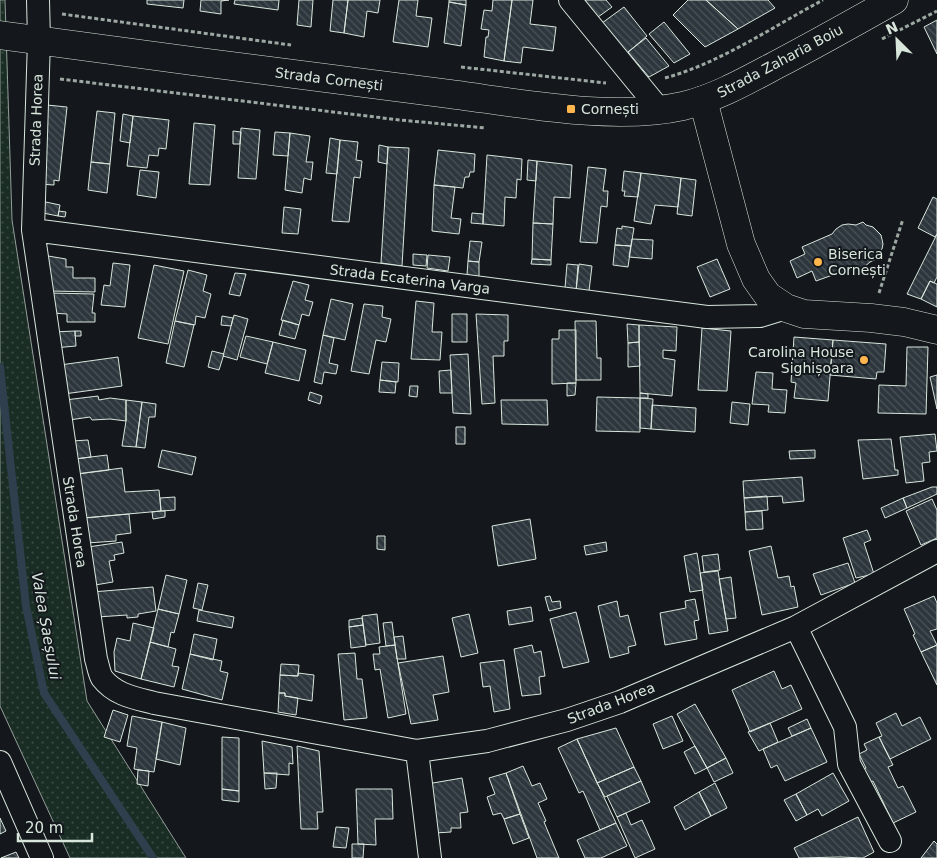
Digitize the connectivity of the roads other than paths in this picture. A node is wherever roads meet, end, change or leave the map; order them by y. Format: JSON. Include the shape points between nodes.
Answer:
{"nodes":[{"id":1,"x":570,"y":0,"type":"edge"},
{"id":2,"x":894,"y":0,"type":"edge"},
{"id":3,"x":38,"y":5,"type":"edge"},
{"id":4,"x":21,"y":38,"type":"edge"},
{"id":5,"x":703,"y":100,"type":"junction"},
{"id":6,"x":660,"y":110,"type":"junction"},
{"id":7,"x":32,"y":230,"type":"junction"},
{"id":8,"x":786,"y":308,"type":"junction"},
{"id":9,"x":937,"y":330,"type":"edge"},
{"id":10,"x":937,"y":551,"type":"edge"},
{"id":11,"x":796,"y":627,"type":"junction"},
{"id":12,"x":417,"y":751,"type":"junction"},
{"id":13,"x":0,"y":762,"type":"edge"},
{"id":14,"x":890,"y":841,"type":"dead end"},
{"id":15,"x":42,"y":858,"type":"edge"},
{"id":16,"x":430,"y":858,"type":"edge"}],
"edges":[{"from":1,"to":6,"type":"street"},
{"from":2,"to":5,"type":"main road","name":"Strada Zaharia Boiu","via":[[760,74]]},
{"from":3,"to":4,"type":"street","name":"Strada Horea"},
{"from":4,"to":6,"type":"main road","name":"Strada Cornești","via":[[571,109]]},
{"from":4,"to":7,"type":"street","name":"Strada Horea"},
{"from":5,"to":6,"type":"main road","name":"Strada Zaharia Boiu"},
{"from":5,"to":8,"type":"main road","via":[[741,244],[756,279],[768,296]]},
{"from":7,"to":8,"type":"street","name":"Strada Ecaterina Varga","via":[[707,317],[760,316]]},
{"from":7,"to":12,"type":"street","name":"Strada Horea","via":[[101,677],[115,691],[133,698]]},
{"from":8,"to":9,"type":"main road","via":[[804,314],[871,318]]},
{"from":10,"to":11,"type":"street","name":"Strada Horea"},
{"from":11,"to":12,"type":"street","name":"Strada Horea","via":[[620,702],[567,720],[487,741]]},
{"from":11,"to":14,"type":"street","via":[[845,728],[849,764]]},
{"from":12,"to":16,"type":"street"},
{"from":13,"to":15,"type":"street"}]}
